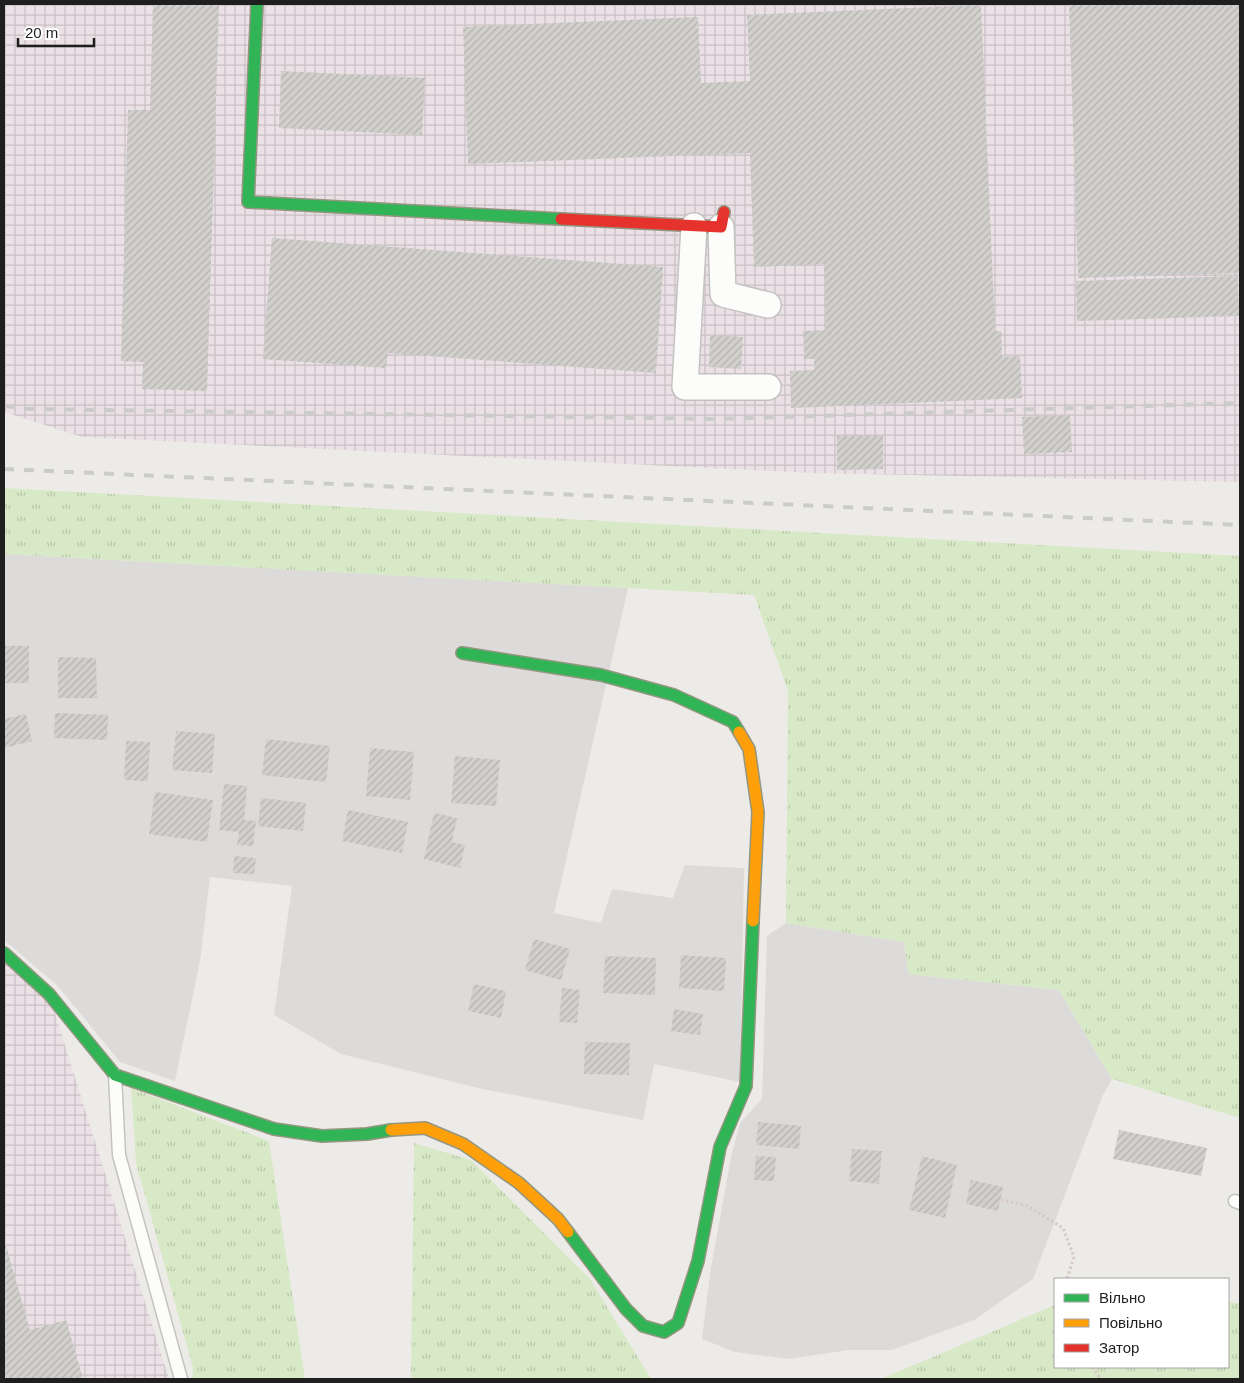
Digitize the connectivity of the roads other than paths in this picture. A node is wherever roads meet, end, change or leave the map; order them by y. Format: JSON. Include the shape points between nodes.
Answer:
{"nodes":[{"id":1,"x":257,"y":4,"type":"edge"},
{"id":2,"x":723,"y":220,"type":"joint"},
{"id":3,"x":694,"y":226,"type":"junction"},
{"id":4,"x":690,"y":294,"type":"junction"},
{"id":5,"x":723,"y":294,"type":"junction"},
{"id":6,"x":768,"y":305,"type":"dead end"},
{"id":7,"x":768,"y":387,"type":"dead end"},
{"id":8,"x":462,"y":653,"type":"dead end"},
{"id":9,"x":4,"y":953,"type":"edge"},
{"id":10,"x":114,"y":1074,"type":"junction"},
{"id":11,"x":181,"y":1379,"type":"edge"}],
"edges":[{"from":1,"to":3,"type":"street","via":[[248,202]]},
{"from":2,"to":3,"type":"street"},
{"from":2,"to":5,"type":"street"},
{"from":3,"to":4,"type":"street"},
{"from":4,"to":5,"type":"street"},
{"from":4,"to":7,"type":"street","via":[[685,388]]},
{"from":5,"to":6,"type":"street"},
{"from":8,"to":10,"type":"street","via":[[601,675],[674,695],[733,722],[750,749],[758,812],[746,1086],[720,1147],[698,1261],[678,1323],[664,1332],[643,1326],[626,1309],[558,1219],[519,1182],[462,1144],[425,1128],[322,1136],[274,1129]]},
{"from":9,"to":10,"type":"street","via":[[49,994]]},
{"from":10,"to":11,"type":"lane","via":[[118,1155]]}]}
